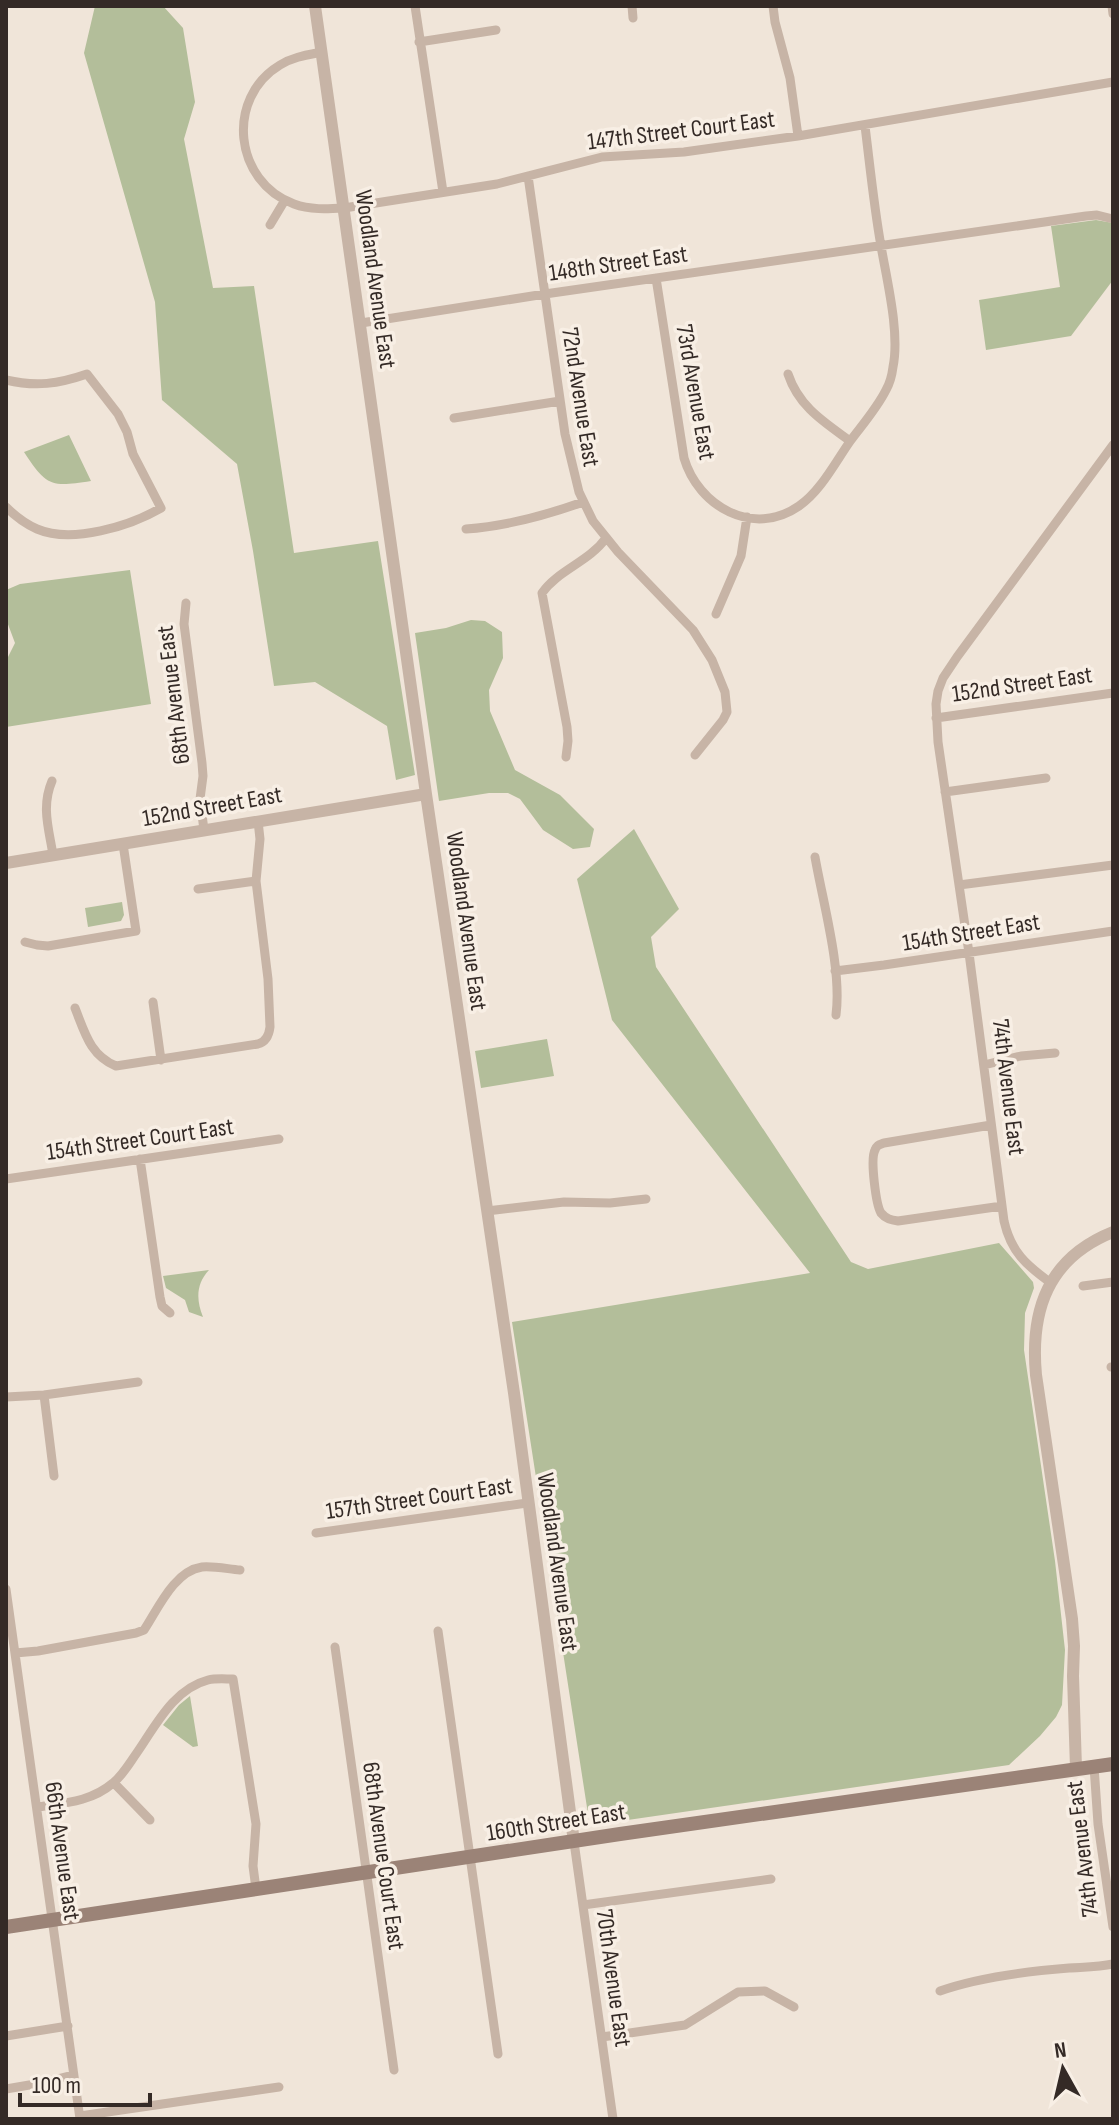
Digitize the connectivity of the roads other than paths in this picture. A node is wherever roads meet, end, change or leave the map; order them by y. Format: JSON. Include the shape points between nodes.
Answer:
{"nodes":[{"id":1,"x":315,"y":6,"type":"edge"},
{"id":2,"x":415,"y":6,"type":"edge"},
{"id":3,"x":632,"y":6,"type":"edge"},
{"id":4,"x":773,"y":6,"type":"edge"},
{"id":5,"x":1112,"y":6,"type":"edge"},
{"id":6,"x":1113,"y":14,"type":"edge"},
{"id":7,"x":633,"y":18,"type":"dead end"},
{"id":8,"x":496,"y":30,"type":"dead end"},
{"id":9,"x":419,"y":42,"type":"junction"},
{"id":10,"x":322,"y":52,"type":"junction"},
{"id":11,"x":1113,"y":82,"type":"edge"},
{"id":12,"x":865,"y":126,"type":"junction"},
{"id":13,"x":798,"y":136,"type":"junction"},
{"id":14,"x":528,"y":176,"type":"junction"},
{"id":15,"x":443,"y":192,"type":"junction"},
{"id":16,"x":285,"y":200,"type":"junction"},
{"id":17,"x":344,"y":208,"type":"junction"},
{"id":18,"x":1113,"y":219,"type":"edge"},
{"id":19,"x":270,"y":225,"type":"dead end"},
{"id":20,"x":881,"y":248,"type":"junction"},
{"id":21,"x":656,"y":278,"type":"junction"},
{"id":22,"x":545,"y":294,"type":"junction"},
{"id":23,"x":361,"y":323,"type":"junction"},
{"id":24,"x":788,"y":374,"type":"dead end"},
{"id":25,"x":6,"y":380,"type":"edge"},
{"id":26,"x":560,"y":401,"type":"junction"},
{"id":27,"x":454,"y":418,"type":"dead end"},
{"id":28,"x":850,"y":441,"type":"junction"},
{"id":29,"x":1113,"y":445,"type":"edge"},
{"id":30,"x":583,"y":502,"type":"junction"},
{"id":31,"x":6,"y":507,"type":"edge"},
{"id":32,"x":747,"y":517,"type":"junction"},
{"id":33,"x":466,"y":529,"type":"dead end"},
{"id":34,"x":604,"y":540,"type":"junction"},
{"id":35,"x":186,"y":603,"type":"dead end"},
{"id":36,"x":716,"y":614,"type":"dead end"},
{"id":37,"x":1113,"y":693,"type":"edge"},
{"id":38,"x":936,"y":718,"type":"junction"},
{"id":39,"x":695,"y":755,"type":"dead end"},
{"id":40,"x":566,"y":757,"type":"dead end"},
{"id":41,"x":1046,"y":778,"type":"dead end"},
{"id":42,"x":52,"y":781,"type":"dead end"},
{"id":43,"x":945,"y":792,"type":"junction"},
{"id":44,"x":426,"y":794,"type":"junction"},
{"id":45,"x":258,"y":821,"type":"junction"},
{"id":46,"x":204,"y":830,"type":"junction"},
{"id":47,"x":123,"y":844,"type":"junction"},
{"id":48,"x":53,"y":855,"type":"junction"},
{"id":49,"x":815,"y":857,"type":"dead end"},
{"id":50,"x":6,"y":863,"type":"edge"},
{"id":51,"x":1113,"y":865,"type":"edge"},
{"id":52,"x":256,"y":881,"type":"junction"},
{"id":53,"x":959,"y":885,"type":"junction"},
{"id":54,"x":198,"y":889,"type":"dead end"},
{"id":55,"x":1113,"y":931,"type":"edge"},
{"id":56,"x":25,"y":942,"type":"dead end"},
{"id":57,"x":969,"y":953,"type":"junction"},
{"id":58,"x":835,"y":971,"type":"junction"},
{"id":59,"x":153,"y":1002,"type":"dead end"},
{"id":60,"x":75,"y":1008,"type":"dead end"},
{"id":61,"x":836,"y":1015,"type":"dead end"},
{"id":62,"x":1055,"y":1053,"type":"dead end"},
{"id":63,"x":161,"y":1060,"type":"junction"},
{"id":64,"x":984,"y":1065,"type":"junction"},
{"id":65,"x":991,"y":1125,"type":"junction"},
{"id":66,"x":279,"y":1139,"type":"dead end"},
{"id":67,"x":140,"y":1159,"type":"junction"},
{"id":68,"x":6,"y":1179,"type":"edge"},
{"id":69,"x":646,"y":1199,"type":"dead end"},
{"id":70,"x":1002,"y":1206,"type":"junction"},
{"id":71,"x":487,"y":1211,"type":"junction"},
{"id":72,"x":1113,"y":1232,"type":"edge"},
{"id":73,"x":1113,"y":1282,"type":"edge"},
{"id":74,"x":1051,"y":1283,"type":"junction"},
{"id":75,"x":1083,"y":1286,"type":"dead end"},
{"id":76,"x":170,"y":1313,"type":"dead end"},
{"id":77,"x":138,"y":1382,"type":"dead end"},
{"id":78,"x":44,"y":1395,"type":"junction"},
{"id":79,"x":6,"y":1397,"type":"edge"},
{"id":80,"x":54,"y":1476,"type":"dead end"},
{"id":81,"x":527,"y":1503,"type":"junction"},
{"id":82,"x":316,"y":1533,"type":"dead end"},
{"id":83,"x":240,"y":1570,"type":"dead end"},
{"id":84,"x":6,"y":1589,"type":"edge"},
{"id":85,"x":438,"y":1631,"type":"dead end"},
{"id":86,"x":335,"y":1647,"type":"dead end"},
{"id":87,"x":15,"y":1653,"type":"junction"},
{"id":88,"x":1113,"y":1764,"type":"edge"},
{"id":89,"x":1094,"y":1766,"type":"junction"},
{"id":90,"x":1076,"y":1768,"type":"junction"},
{"id":91,"x":114,"y":1783,"type":"junction"},
{"id":92,"x":37,"y":1807,"type":"junction"},
{"id":93,"x":150,"y":1820,"type":"dead end"},
{"id":94,"x":574,"y":1842,"type":"junction"},
{"id":95,"x":471,"y":1857,"type":"junction"},
{"id":96,"x":366,"y":1872,"type":"junction"},
{"id":97,"x":771,"y":1879,"type":"dead end"},
{"id":98,"x":256,"y":1889,"type":"junction"},
{"id":99,"x":583,"y":1905,"type":"junction"},
{"id":100,"x":53,"y":1920,"type":"junction"},
{"id":101,"x":6,"y":1927,"type":"edge"},
{"id":102,"x":1113,"y":1927,"type":"edge"},
{"id":103,"x":1113,"y":1964,"type":"edge"},
{"id":104,"x":940,"y":1991,"type":"dead end"},
{"id":105,"x":794,"y":2007,"type":"dead end"},
{"id":106,"x":68,"y":2026,"type":"junction"},
{"id":107,"x":6,"y":2036,"type":"edge"},
{"id":108,"x":602,"y":2037,"type":"junction"},
{"id":109,"x":498,"y":2054,"type":"dead end"},
{"id":110,"x":394,"y":2070,"type":"dead end"},
{"id":111,"x":73,"y":2075,"type":"junction"},
{"id":112,"x":279,"y":2087,"type":"dead end"},
{"id":113,"x":6,"y":2089,"type":"edge"},
{"id":114,"x":80,"y":2118,"type":"edge"},
{"id":115,"x":613,"y":2119,"type":"edge"}],
"edges":[{"from":1,"to":10,"type":"street","name":"Woodland Avenue East"},
{"from":2,"to":9,"type":"street"},
{"from":3,"to":7,"type":"street"},
{"from":4,"to":13,"type":"street"},
{"from":5,"to":6,"type":"street"},
{"from":8,"to":9,"type":"street"},
{"from":9,"to":15,"type":"street"},
{"from":10,"to":16,"type":"street","via":[[283,63],[262,80],[244,115],[243,141],[250,165]]},
{"from":10,"to":17,"type":"street","name":"Woodland Avenue East"},
{"from":11,"to":12,"type":"street","name":"147th Street Court East"},
{"from":12,"to":13,"type":"street","name":"147th Street Court East"},
{"from":12,"to":20,"type":"street"},
{"from":13,"to":14,"type":"street","name":"147th Street Court East","via":[[602,157]]},
{"from":14,"to":15,"type":"street","name":"147th Street Court East"},
{"from":14,"to":22,"type":"street","name":"72nd Avenue East"},
{"from":15,"to":17,"type":"street","name":"147th Street Court East"},
{"from":16,"to":17,"type":"street","name":"147th Street Court East","via":[[310,208]]},
{"from":16,"to":19,"type":"street"},
{"from":17,"to":23,"type":"street","name":"Woodland Avenue East"},
{"from":18,"to":20,"type":"street","name":"148th Street East","via":[[1086,216]]},
{"from":20,"to":21,"type":"street","name":"148th Street East"},
{"from":20,"to":28,"type":"street","via":[[894,362],[882,397]]},
{"from":21,"to":22,"type":"street","name":"148th Street East"},
{"from":21,"to":32,"type":"street","name":"73rd Avenue East","via":[[687,469],[708,499]]},
{"from":22,"to":23,"type":"street","name":"148th Street East"},
{"from":22,"to":26,"type":"street","name":"72nd Avenue East"},
{"from":23,"to":44,"type":"street","name":"Woodland Avenue East"},
{"from":24,"to":28,"type":"street","via":[[804,406]]},
{"from":25,"to":31,"type":"street","via":[[33,385],[87,374],[118,414],[161,508],[124,526],[66,535],[28,524]]},
{"from":26,"to":27,"type":"street"},
{"from":26,"to":30,"type":"street","name":"72nd Avenue East"},
{"from":28,"to":32,"type":"street","name":"73rd Avenue East","via":[[802,505],[784,514]]},
{"from":29,"to":38,"type":"street","name":"74th Avenue East","via":[[943,678]]},
{"from":30,"to":33,"type":"street","via":[[526,521]]},
{"from":30,"to":34,"type":"street","name":"72nd Avenue East"},
{"from":32,"to":36,"type":"street","via":[[741,556]]},
{"from":34,"to":39,"type":"street","name":"72nd Avenue East","via":[[693,630],[722,680],[727,712]]},
{"from":34,"to":40,"type":"street","via":[[542,593],[567,727]]},
{"from":35,"to":46,"type":"street","name":"68th Avenue East"},
{"from":37,"to":38,"type":"street","name":"152nd Street East"},
{"from":38,"to":43,"type":"street","name":"74th Avenue East"},
{"from":41,"to":43,"type":"street"},
{"from":42,"to":48,"type":"street","via":[[45,807]]},
{"from":43,"to":53,"type":"street","name":"74th Avenue East"},
{"from":44,"to":45,"type":"street","name":"152nd Street East"},
{"from":44,"to":71,"type":"street","name":"Woodland Avenue East"},
{"from":45,"to":46,"type":"street","name":"152nd Street East"},
{"from":45,"to":52,"type":"street"},
{"from":46,"to":47,"type":"street","name":"152nd Street East"},
{"from":47,"to":48,"type":"street","name":"152nd Street East"},
{"from":47,"to":56,"type":"street","via":[[136,931],[48,946]]},
{"from":48,"to":50,"type":"street","name":"152nd Street East"},
{"from":49,"to":58,"type":"street"},
{"from":51,"to":53,"type":"street"},
{"from":52,"to":54,"type":"street"},
{"from":52,"to":63,"type":"street","via":[[268,979],[268,1035],[258,1044]]},
{"from":53,"to":57,"type":"street","name":"74th Avenue East"},
{"from":55,"to":57,"type":"street","name":"154th Street East"},
{"from":57,"to":58,"type":"street","name":"154th Street East"},
{"from":57,"to":64,"type":"street","name":"74th Avenue East"},
{"from":58,"to":61,"type":"street"},
{"from":59,"to":63,"type":"street"},
{"from":60,"to":63,"type":"street","via":[[92,1047],[107,1062],[116,1066]]},
{"from":62,"to":64,"type":"street"},
{"from":64,"to":65,"type":"street","name":"74th Avenue East"},
{"from":65,"to":70,"type":"street","name":"74th Avenue East"},
{"from":65,"to":70,"type":"street","via":[[880,1145],[872,1160],[879,1210],[885,1217],[909,1220]]},
{"from":66,"to":67,"type":"street","name":"154th Street Court East"},
{"from":67,"to":68,"type":"street","name":"154th Street Court East"},
{"from":67,"to":76,"type":"street","via":[[160,1297]]},
{"from":69,"to":71,"type":"street"},
{"from":70,"to":74,"type":"street","name":"74th Avenue East","via":[[1014,1248],[1028,1267]]},
{"from":71,"to":81,"type":"street","name":"Woodland Avenue East"},
{"from":72,"to":74,"type":"street","via":[[1076,1254]]},
{"from":73,"to":75,"type":"street"},
{"from":74,"to":90,"type":"street","name":"74th Avenue East","via":[[1038,1313],[1034,1351],[1072,1619]]},
{"from":77,"to":78,"type":"street"},
{"from":78,"to":79,"type":"street"},
{"from":78,"to":80,"type":"street"},
{"from":81,"to":82,"type":"street","name":"157th Street Court East"},
{"from":81,"to":94,"type":"street","name":"Woodland Avenue East"},
{"from":83,"to":87,"type":"street","via":[[204,1567],[183,1575],[144,1630],[136,1633]]},
{"from":84,"to":87,"type":"street","name":"66th Avenue East"},
{"from":85,"to":95,"type":"street"},
{"from":86,"to":96,"type":"street","name":"68th Avenue Court East"},
{"from":87,"to":92,"type":"street","name":"66th Avenue East"},
{"from":88,"to":89,"type":"main road","name":"160th Street East"},
{"from":89,"to":90,"type":"main road","name":"160th Street East"},
{"from":89,"to":102,"type":"street","name":"74th Avenue East"},
{"from":90,"to":94,"type":"main road","name":"160th Street East"},
{"from":91,"to":92,"type":"street","via":[[81,1800]]},
{"from":91,"to":93,"type":"street"},
{"from":91,"to":98,"type":"street","via":[[182,1694],[211,1679],[233,1679],[256,1824]]},
{"from":92,"to":100,"type":"street","name":"66th Avenue East"},
{"from":94,"to":95,"type":"main road","name":"160th Street East"},
{"from":94,"to":99,"type":"street","name":"70th Avenue East"},
{"from":95,"to":96,"type":"main road","name":"160th Street East"},
{"from":95,"to":109,"type":"street"},
{"from":96,"to":98,"type":"main road","name":"160th Street East"},
{"from":96,"to":110,"type":"street","name":"68th Avenue Court East"},
{"from":97,"to":99,"type":"street"},
{"from":98,"to":100,"type":"main road","name":"160th Street East"},
{"from":99,"to":108,"type":"street","name":"70th Avenue East"},
{"from":100,"to":101,"type":"main road","name":"160th Street East"},
{"from":100,"to":106,"type":"street","name":"66th Avenue East"},
{"from":103,"to":104,"type":"street"},
{"from":105,"to":108,"type":"street","via":[[765,1991],[738,1992],[685,2025]]},
{"from":106,"to":107,"type":"street"},
{"from":106,"to":111,"type":"street","name":"66th Avenue East"},
{"from":108,"to":115,"type":"street","name":"70th Avenue East"},
{"from":111,"to":113,"type":"street"},
{"from":111,"to":114,"type":"street","name":"66th Avenue East"},
{"from":112,"to":114,"type":"street"}]}
